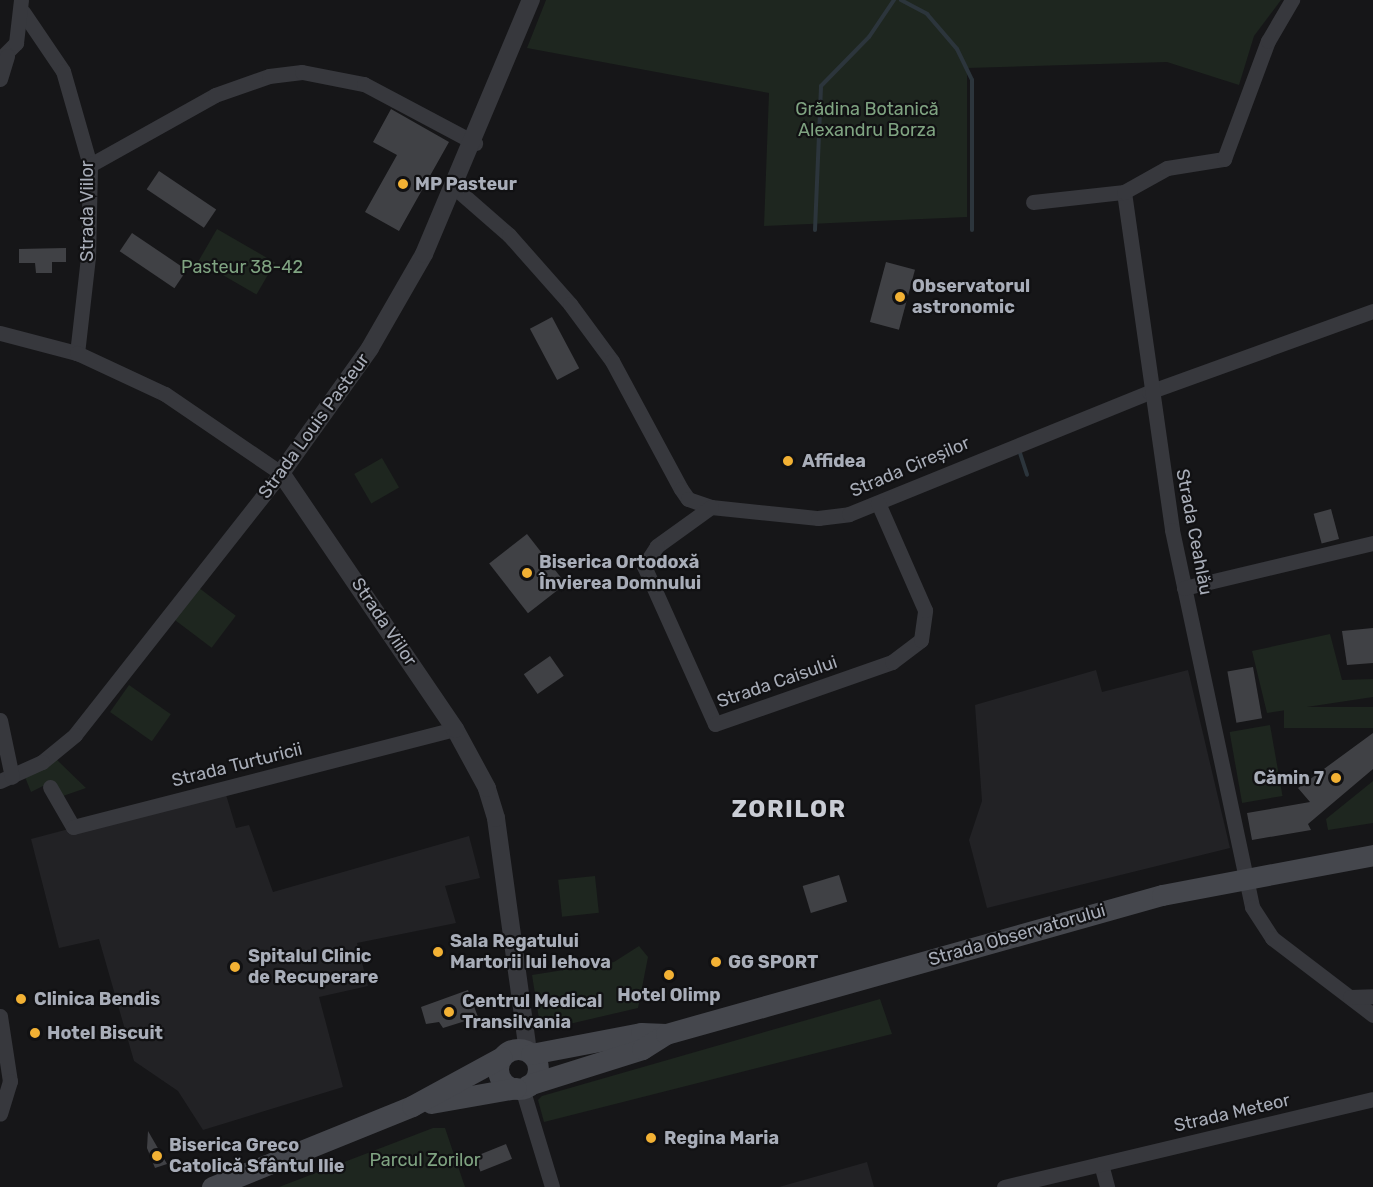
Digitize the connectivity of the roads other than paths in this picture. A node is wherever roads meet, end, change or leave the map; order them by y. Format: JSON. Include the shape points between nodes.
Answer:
{"nodes":[{"id":1,"x":531,"y":0,"type":"edge"},
{"id":2,"x":1292,"y":0,"type":"edge"},
{"id":3,"x":22,"y":6,"type":"edge"},
{"id":4,"x":3,"y":58,"type":"edge"},
{"id":5,"x":0,"y":79,"type":"edge"},
{"id":6,"x":475,"y":143,"type":"junction"},
{"id":7,"x":90,"y":165,"type":"junction"},
{"id":8,"x":454,"y":188,"type":"junction"},
{"id":9,"x":1124,"y":192,"type":"junction"},
{"id":10,"x":1034,"y":202,"type":"dead end"},
{"id":11,"x":1373,"y":311,"type":"edge"},
{"id":12,"x":0,"y":333,"type":"edge"},
{"id":13,"x":76,"y":353,"type":"junction"},
{"id":14,"x":1149,"y":392,"type":"junction"},
{"id":15,"x":281,"y":473,"type":"junction"},
{"id":16,"x":878,"y":503,"type":"junction"},
{"id":17,"x":711,"y":507,"type":"junction"},
{"id":18,"x":1373,"y":543,"type":"edge"},
{"id":19,"x":1184,"y":588,"type":"junction"},
{"id":20,"x":0,"y":720,"type":"edge"},
{"id":21,"x":455,"y":729,"type":"junction"},
{"id":22,"x":6,"y":779,"type":"edge"},
{"id":23,"x":50,"y":787,"type":"dead end"},
{"id":24,"x":1373,"y":855,"type":"edge"},
{"id":25,"x":1244,"y":876,"type":"junction"},
{"id":26,"x":1373,"y":996,"type":"edge"},
{"id":27,"x":1350,"y":997,"type":"junction"},
{"id":28,"x":519,"y":1010,"type":"junction"},
{"id":29,"x":0,"y":1016,"type":"edge"},
{"id":30,"x":1373,"y":1016,"type":"edge"},
{"id":31,"x":666,"y":1034,"type":"junction"},
{"id":32,"x":524,"y":1053,"type":"junction"},
{"id":33,"x":522,"y":1087,"type":"junction"},
{"id":34,"x":1373,"y":1099,"type":"edge"},
{"id":35,"x":412,"y":1106,"type":"junction"},
{"id":36,"x":0,"y":1114,"type":"edge"},
{"id":37,"x":1101,"y":1164,"type":"junction"},
{"id":38,"x":212,"y":1187,"type":"edge"},
{"id":39,"x":552,"y":1187,"type":"edge"},
{"id":40,"x":1004,"y":1187,"type":"edge"},
{"id":41,"x":1107,"y":1187,"type":"edge"}],
"edges":[{"from":1,"to":6,"type":"street","name":"Strada Louis Pasteur"},
{"from":2,"to":9,"type":"street","via":[[1268,41],[1230,154],[1217,163],[1167,168]]},
{"from":3,"to":4,"type":"street","via":[[16,44]]},
{"from":3,"to":7,"type":"street","name":"Strada Viilor","via":[[63,71]]},
{"from":4,"to":5,"type":"street"},
{"from":6,"to":7,"type":"street","via":[[364,84],[302,72],[269,76],[215,95]]},
{"from":6,"to":8,"type":"street","name":"Strada Louis Pasteur"},
{"from":7,"to":13,"type":"street","name":"Strada Viilor","via":[[88,257]]},
{"from":8,"to":15,"type":"street","name":"Strada Louis Pasteur","via":[[424,254],[370,348]]},
{"from":8,"to":17,"type":"street","name":"Strada Cireșilor","via":[[509,235],[570,304],[612,362],[681,489],[688,499]]},
{"from":9,"to":10,"type":"street"},
{"from":9,"to":14,"type":"street","name":"Strada Ceahlău"},
{"from":11,"to":14,"type":"street","name":"Strada Cireșilor"},
{"from":12,"to":13,"type":"street","name":"Strada Viilor"},
{"from":13,"to":15,"type":"street","name":"Strada Viilor","via":[[165,394]]},
{"from":14,"to":16,"type":"street","name":"Strada Cireșilor"},
{"from":14,"to":19,"type":"street","name":"Strada Ceahlău"},
{"from":15,"to":21,"type":"street","name":"Strada Viilor"},
{"from":15,"to":22,"type":"street","name":"Strada Louis Pasteur","via":[[86,723],[50,756]]},
{"from":16,"to":17,"type":"street","name":"Strada Cireșilor","via":[[826,518]]},
{"from":16,"to":17,"type":"street","name":"Strada Caisului","via":[[925,610],[921,640],[892,662],[715,724],[644,566],[657,546]]},
{"from":18,"to":19,"type":"street"},
{"from":19,"to":25,"type":"street","name":"Strada Ceahlău"},
{"from":20,"to":22,"type":"street"},
{"from":21,"to":23,"type":"street","name":"Strada Turturicii","via":[[73,827]]},
{"from":21,"to":28,"type":"street","name":"Strada Viilor","via":[[496,818]]},
{"from":24,"to":25,"type":"main road","name":"Strada Observatorului"},
{"from":25,"to":27,"type":"street","name":"Strada Ceahlău","via":[[1264,929]]},
{"from":25,"to":31,"type":"main road","name":"Strada Observatorului"},
{"from":26,"to":27,"type":"street"},
{"from":27,"to":30,"type":"street","name":"Strada Ceahlău"},
{"from":28,"to":32,"type":"street","name":"Strada Viilor"},
{"from":28,"to":32,"type":"street","name":"Strada Viilor"},
{"from":29,"to":36,"type":"street","via":[[10,1081]]},
{"from":31,"to":32,"type":"main road","name":"Strada Observatorului","via":[[641,1033]]},
{"from":31,"to":33,"type":"main road","name":"Strada Observatorului","via":[[642,1049]]},
{"from":32,"to":33,"type":"main road","via":[[537,1071]]},
{"from":32,"to":33,"type":"main road","via":[[498,1074]]},
{"from":32,"to":35,"type":"main road","name":"Strada Observatorului"},
{"from":33,"to":35,"type":"main road","name":"Strada Observatorului"},
{"from":33,"to":39,"type":"street"},
{"from":34,"to":37,"type":"street","name":"Strada Meteor"},
{"from":35,"to":38,"type":"main road","name":"Strada Observatorului"},
{"from":37,"to":40,"type":"street","name":"Strada Meteor"},
{"from":37,"to":41,"type":"street"}]}
